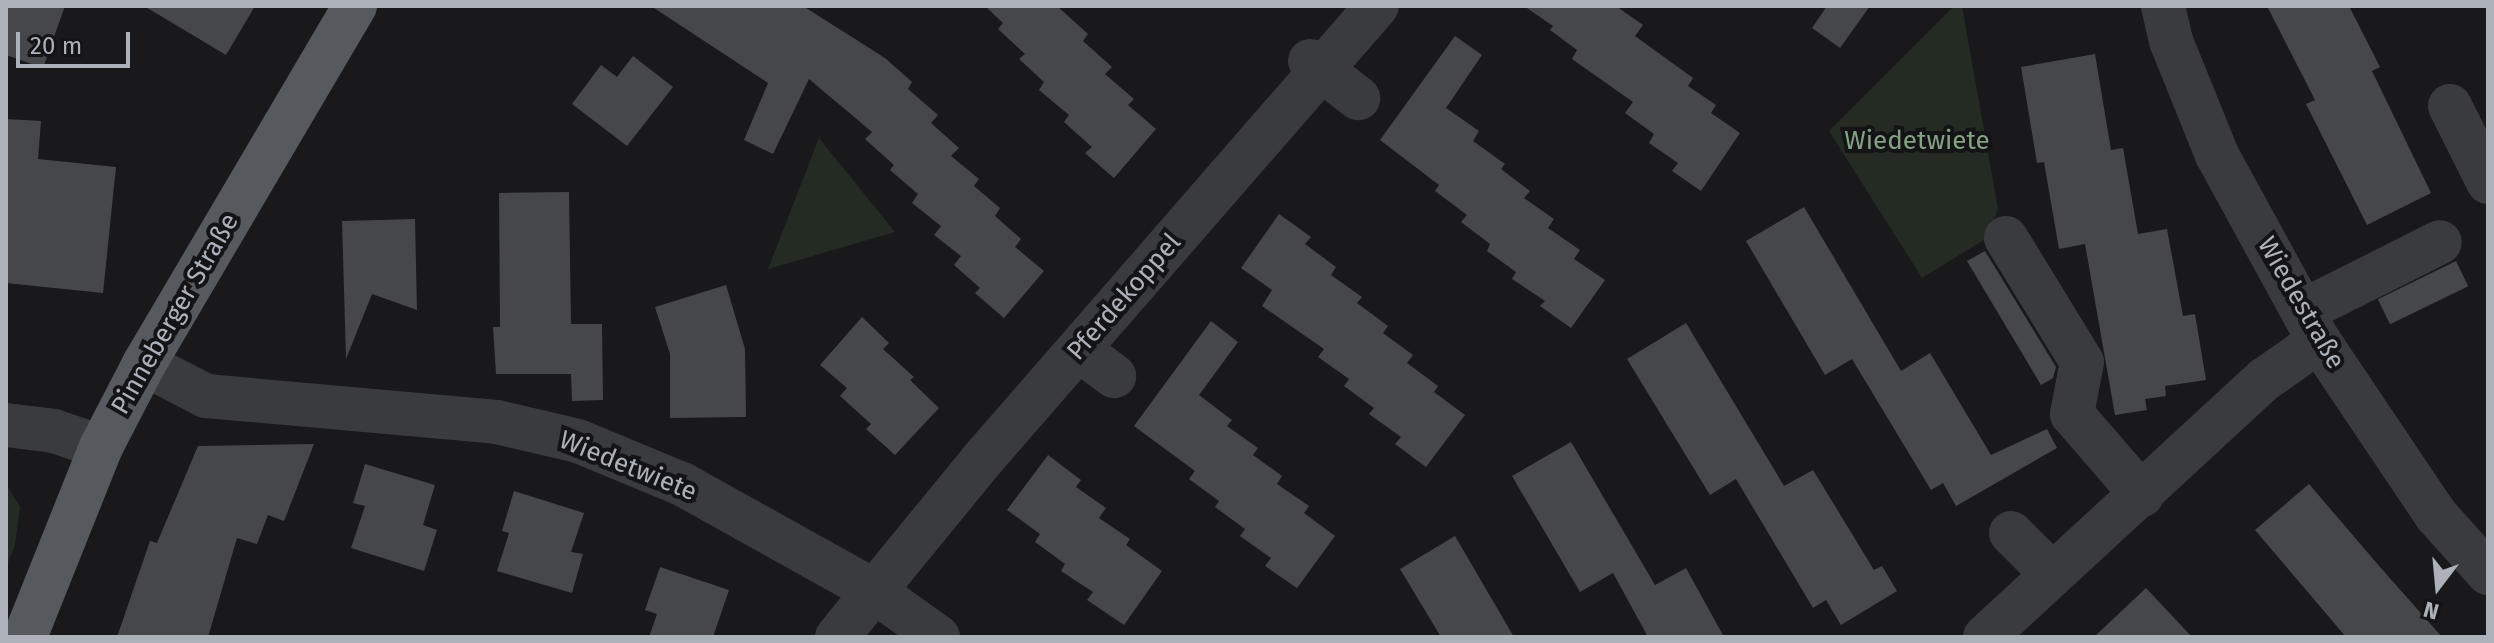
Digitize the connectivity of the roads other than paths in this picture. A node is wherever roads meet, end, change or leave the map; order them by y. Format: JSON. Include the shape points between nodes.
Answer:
{"nodes":[{"id":1,"x":355,"y":6,"type":"edge"},
{"id":2,"x":1377,"y":6,"type":"edge"},
{"id":3,"x":2163,"y":6,"type":"edge"},
{"id":4,"x":1316,"y":66,"type":"junction"},
{"id":5,"x":1358,"y":98,"type":"dead end"},
{"id":6,"x":2450,"y":106,"type":"dead end"},
{"id":7,"x":2488,"y":182,"type":"edge"},
{"id":8,"x":2006,"y":238,"type":"dead end"},
{"id":9,"x":2440,"y":242,"type":"dead end"},
{"id":10,"x":2311,"y":326,"type":"junction"},
{"id":11,"x":1079,"y":350,"type":"junction"},
{"id":12,"x":144,"y":364,"type":"junction"},
{"id":13,"x":1114,"y":376,"type":"dead end"},
{"id":14,"x":6,"y":425,"type":"edge"},
{"id":15,"x":101,"y":447,"type":"junction"},
{"id":16,"x":2142,"y":495,"type":"junction"},
{"id":17,"x":2011,"y":533,"type":"dead end"},
{"id":18,"x":2488,"y":573,"type":"edge"},
{"id":19,"x":2052,"y":574,"type":"junction"},
{"id":20,"x":874,"y":591,"type":"junction"},
{"id":21,"x":25,"y":637,"type":"edge"},
{"id":22,"x":837,"y":637,"type":"edge"},
{"id":23,"x":938,"y":637,"type":"edge"},
{"id":24,"x":1985,"y":637,"type":"edge"}],
"edges":[{"from":1,"to":12,"type":"main road","name":"Pinneberger Straße"},
{"from":2,"to":4,"type":"street","name":"Pferdekoppel"},
{"from":3,"to":10,"type":"street","name":"Wiedestraße","via":[[2171,41],[2217,155]]},
{"from":4,"to":5,"type":"street"},
{"from":4,"to":11,"type":"street","name":"Pferdekoppel"},
{"from":6,"to":7,"type":"street"},
{"from":8,"to":16,"type":"street","via":[[2082,362],[2072,414]]},
{"from":9,"to":10,"type":"street"},
{"from":10,"to":16,"type":"street","via":[[2265,379]]},
{"from":10,"to":18,"type":"street","name":"Wiedestraße","via":[[2436,515]]},
{"from":11,"to":13,"type":"street"},
{"from":11,"to":20,"type":"street","name":"Pferdekoppel"},
{"from":12,"to":15,"type":"main road","name":"Pinneberger Straße"},
{"from":12,"to":20,"type":"street","name":"Wiedetwiete","via":[[206,396],[497,422],[578,441],[682,484]]},
{"from":14,"to":15,"type":"street","via":[[54,431]]},
{"from":15,"to":21,"type":"main road","name":"Pinneberger Straße"},
{"from":16,"to":19,"type":"street"},
{"from":17,"to":19,"type":"street"},
{"from":19,"to":24,"type":"street"},
{"from":20,"to":22,"type":"street","name":"Pferdekoppel"},
{"from":20,"to":23,"type":"street","name":"Wiedetwiete"}]}
